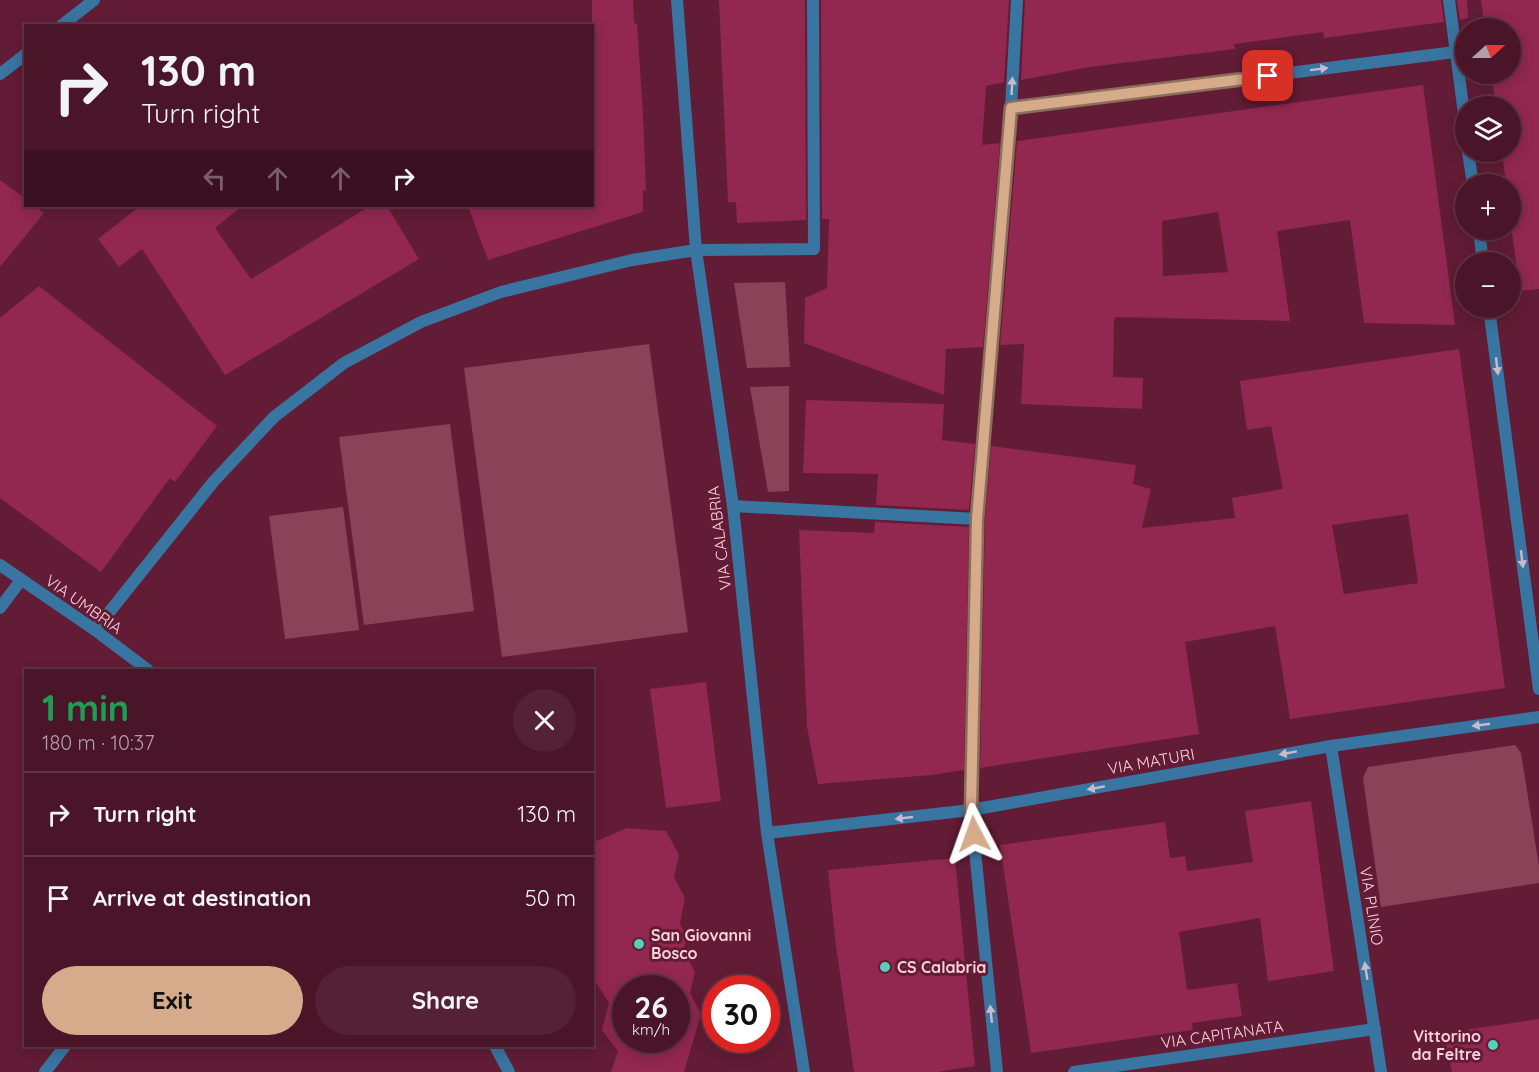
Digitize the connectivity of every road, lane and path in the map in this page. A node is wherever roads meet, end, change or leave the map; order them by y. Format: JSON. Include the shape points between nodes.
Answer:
{"nodes":[{"id":1,"x":94,"y":0,"type":"edge"},
{"id":2,"x":677,"y":0,"type":"edge"},
{"id":3,"x":813,"y":0,"type":"edge"},
{"id":4,"x":1017,"y":0,"type":"edge"},
{"id":5,"x":1449,"y":0,"type":"edge"},
{"id":6,"x":64,"y":24,"type":"edge"},
{"id":7,"x":1455,"y":52,"type":"joint"},
{"id":8,"x":24,"y":56,"type":"edge"},
{"id":9,"x":0,"y":75,"type":"edge"},
{"id":10,"x":1011,"y":108,"type":"junction"},
{"id":11,"x":696,"y":250,"type":"junction"},
{"id":12,"x":1490,"y":318,"type":"edge"},
{"id":13,"x":733,"y":506,"type":"junction"},
{"id":14,"x":977,"y":519,"type":"junction"},
{"id":15,"x":0,"y":565,"type":"edge"},
{"id":16,"x":21,"y":580,"type":"junction"},
{"id":17,"x":0,"y":608,"type":"edge"},
{"id":18,"x":95,"y":630,"type":"junction"},
{"id":19,"x":147,"y":669,"type":"edge"},
{"id":20,"x":1539,"y":689,"type":"edge"},
{"id":21,"x":1539,"y":717,"type":"edge"},
{"id":22,"x":1331,"y":746,"type":"junction"},
{"id":23,"x":971,"y":810,"type":"junction"},
{"id":24,"x":767,"y":833,"type":"junction"},
{"id":25,"x":1374,"y":1029,"type":"junction"},
{"id":26,"x":64,"y":1047,"type":"edge"},
{"id":27,"x":496,"y":1047,"type":"edge"},
{"id":28,"x":45,"y":1072,"type":"edge"},
{"id":29,"x":509,"y":1072,"type":"edge"},
{"id":30,"x":804,"y":1072,"type":"edge"},
{"id":31,"x":997,"y":1072,"type":"edge"},
{"id":32,"x":1074,"y":1072,"type":"edge"},
{"id":33,"x":1382,"y":1072,"type":"edge"}],
"edges":[{"from":1,"to":6,"type":"street"},
{"from":2,"to":11,"type":"street","name":"VIA CALABRIA"},
{"from":3,"to":11,"type":"street","via":[[814,249]]},
{"from":10,"to":4,"type":"street","one_way":true},
{"from":5,"to":7,"type":"street"},
{"from":10,"to":7,"type":"street","one_way":true},
{"from":8,"to":9,"type":"street"},
{"from":10,"to":14,"type":"street"},
{"from":11,"to":13,"type":"street","name":"VIA CALABRIA"},
{"from":11,"to":18,"type":"street","via":[[632,260],[501,292],[421,322],[344,363],[274,417],[214,481]]},
{"from":12,"to":20,"type":"street","one_way":true},
{"from":13,"to":14,"type":"street"},
{"from":13,"to":24,"type":"street","name":"VIA CALABRIA"},
{"from":14,"to":23,"type":"street"},
{"from":15,"to":16,"type":"street","name":"VIA UMBRIA"},
{"from":16,"to":17,"type":"street"},
{"from":16,"to":18,"type":"street","name":"VIA UMBRIA"},
{"from":18,"to":19,"type":"street","name":"VIA UMBRIA"},
{"from":21,"to":22,"type":"street","name":"VIA MATURI","one_way":true},
{"from":22,"to":23,"type":"street","name":"VIA MATURI","one_way":true},
{"from":25,"to":22,"type":"street","name":"VIA PLINIO","one_way":true},
{"from":23,"to":24,"type":"street","name":"VIA MATURI","one_way":true},
{"from":31,"to":23,"type":"street","one_way":true},
{"from":24,"to":30,"type":"street","name":"VIA CALABRIA"},
{"from":25,"to":32,"type":"street","name":"VIA CAPITANATA"},
{"from":25,"to":33,"type":"street","name":"VIA PLINIO"},
{"from":26,"to":28,"type":"street"},
{"from":27,"to":29,"type":"street"}]}
